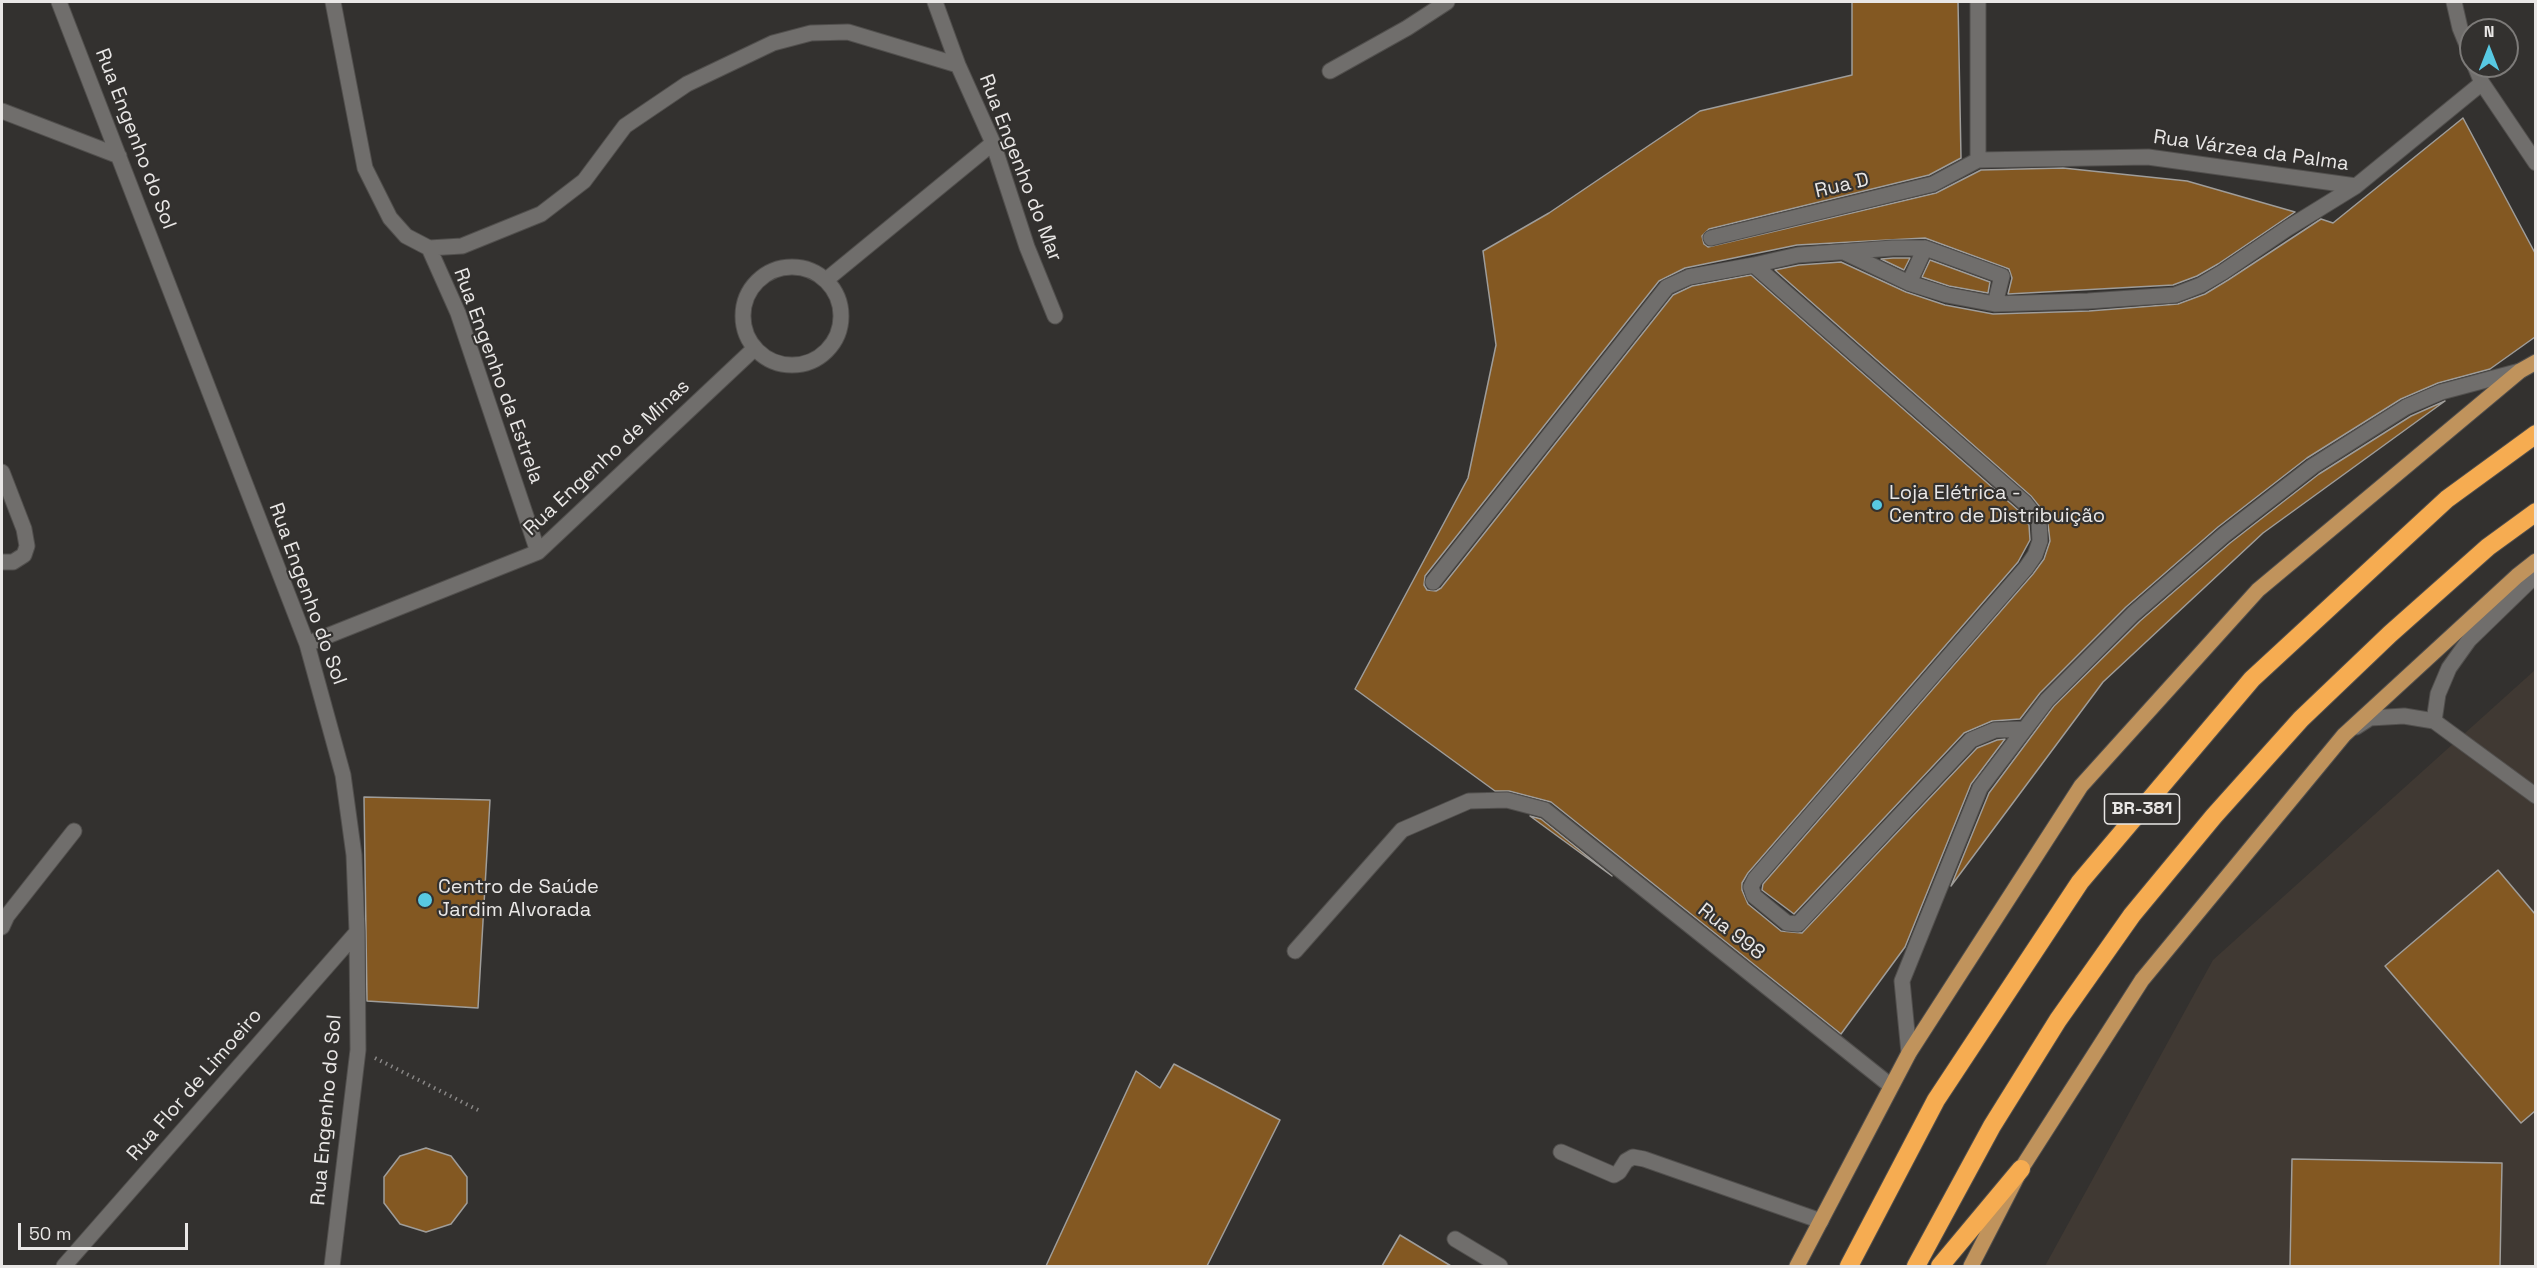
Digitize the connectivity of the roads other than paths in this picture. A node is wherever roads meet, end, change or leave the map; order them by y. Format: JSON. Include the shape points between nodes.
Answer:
{"nodes":[{"id":1,"x":59,"y":2,"type":"edge"},
{"id":2,"x":333,"y":2,"type":"edge"},
{"id":3,"x":935,"y":2,"type":"edge"},
{"id":4,"x":1447,"y":2,"type":"edge"},
{"id":5,"x":1978,"y":2,"type":"edge"},
{"id":6,"x":2454,"y":2,"type":"edge"},
{"id":7,"x":2459,"y":24,"type":"edge"},
{"id":8,"x":958,"y":65,"type":"junction"},
{"id":9,"x":1330,"y":71,"type":"dead end"},
{"id":10,"x":2480,"y":78,"type":"edge"},
{"id":11,"x":2482,"y":83,"type":"junction"},
{"id":12,"x":2,"y":111,"type":"edge"},
{"id":13,"x":993,"y":143,"type":"junction"},
{"id":14,"x":119,"y":156,"type":"junction"},
{"id":15,"x":1978,"y":160,"type":"junction"},
{"id":16,"x":2535,"y":163,"type":"edge"},
{"id":17,"x":2356,"y":186,"type":"junction"},
{"id":18,"x":1710,"y":238,"type":"dead end"},
{"id":19,"x":429,"y":248,"type":"junction"},
{"id":20,"x":1925,"y":248,"type":"junction"},
{"id":21,"x":1843,"y":252,"type":"junction"},
{"id":22,"x":1754,"y":265,"type":"junction"},
{"id":23,"x":826,"y":280,"type":"junction"},
{"id":24,"x":1910,"y":283,"type":"junction"},
{"id":25,"x":1995,"y":304,"type":"junction"},
{"id":26,"x":1055,"y":316,"type":"dead end"},
{"id":27,"x":755,"y":348,"type":"junction"},
{"id":28,"x":2535,"y":362,"type":"edge"},
{"id":29,"x":2520,"y":371,"type":"junction"},
{"id":30,"x":2535,"y":434,"type":"edge"},
{"id":31,"x":2,"y":472,"type":"edge"},
{"id":32,"x":2535,"y":512,"type":"edge"},
{"id":33,"x":538,"y":552,"type":"junction"},
{"id":34,"x":2,"y":561,"type":"edge"},
{"id":35,"x":2535,"y":561,"type":"edge"},
{"id":36,"x":2535,"y":574,"type":"edge"},
{"id":37,"x":1433,"y":582,"type":"dead end"},
{"id":38,"x":307,"y":644,"type":"junction"},
{"id":39,"x":2434,"y":721,"type":"junction"},
{"id":40,"x":2024,"y":729,"type":"junction"},
{"id":41,"x":2344,"y":735,"type":"junction"},
{"id":42,"x":2535,"y":796,"type":"edge"},
{"id":43,"x":74,"y":831,"type":"dead end"},
{"id":44,"x":2,"y":927,"type":"edge"},
{"id":45,"x":357,"y":932,"type":"junction"},
{"id":46,"x":1294,"y":951,"type":"dead end"},
{"id":47,"x":1909,"y":1053,"type":"junction"},
{"id":48,"x":1891,"y":1086,"type":"junction"},
{"id":49,"x":1561,"y":1152,"type":"dead end"},
{"id":50,"x":2021,"y":1169,"type":"junction"},
{"id":51,"x":1821,"y":1221,"type":"junction"},
{"id":52,"x":1455,"y":1239,"type":"dead end"},
{"id":53,"x":64,"y":1266,"type":"edge"},
{"id":54,"x":332,"y":1266,"type":"edge"},
{"id":55,"x":1500,"y":1266,"type":"edge"},
{"id":56,"x":1797,"y":1266,"type":"edge"},
{"id":57,"x":1849,"y":1266,"type":"edge"},
{"id":58,"x":1916,"y":1266,"type":"edge"},
{"id":59,"x":1940,"y":1266,"type":"edge"},
{"id":60,"x":1971,"y":1266,"type":"edge"}],
"edges":[{"from":1,"to":14,"type":"street","name":"Rua Engenho do Sol"},
{"from":2,"to":19,"type":"street","via":[[365,168],[390,218],[406,236]]},
{"from":3,"to":8,"type":"street","name":"Rua Engenho do Mar"},
{"from":4,"to":9,"type":"street"},
{"from":5,"to":15,"type":"street"},
{"from":6,"to":7,"type":"street"},
{"from":8,"to":13,"type":"street","name":"Rua Engenho do Mar"},
{"from":8,"to":19,"type":"street","via":[[848,32],[811,33],[773,43],[687,84],[625,126],[584,182],[541,214],[462,246]]},
{"from":10,"to":11,"type":"street"},
{"from":11,"to":16,"type":"street"},
{"from":11,"to":17,"type":"street","name":"Rua Várzea da Palma"},
{"from":12,"to":14,"type":"street"},
{"from":13,"to":23,"type":"street"},
{"from":13,"to":26,"type":"street","name":"Rua Engenho do Mar","via":[[1027,247]]},
{"from":14,"to":38,"type":"street","name":"Rua Engenho do Sol"},
{"from":15,"to":17,"type":"street","name":"Rua Várzea da Palma","via":[[2148,158]]},
{"from":15,"to":18,"type":"street","name":"Rua D","via":[[1933,184]]},
{"from":17,"to":25,"type":"street","via":[[2223,272],[2175,295]]},
{"from":19,"to":33,"type":"street","name":"Rua Engenho da Estrela","via":[[458,313]]},
{"from":20,"to":21,"type":"street"},
{"from":20,"to":24,"type":"street"},
{"from":20,"to":25,"type":"street","via":[[2002,276]]},
{"from":21,"to":22,"type":"street","via":[[1798,255]]},
{"from":21,"to":24,"type":"street"},
{"from":22,"to":37,"type":"street","via":[[1689,277],[1667,287]]},
{"from":22,"to":40,"type":"street","via":[[2025,503],[2038,521],[2040,541],[2026,568],[1755,879],[1751,887],[1754,896],[1787,922],[1798,924],[1971,740],[1995,730]]},
{"from":23,"to":27,"type":"street","via":[[795,267],[764,276],[745,303],[743,320]]},
{"from":23,"to":27,"type":"street","via":[[841,309],[834,342],[822,355],[807,363],[785,364],[769,359]]},
{"from":24,"to":25,"type":"street"},
{"from":27,"to":33,"type":"street","name":"Rua Engenho de Minas"},
{"from":28,"to":29,"type":"main road"},
{"from":29,"to":40,"type":"street","via":[[2441,392],[2406,407],[2313,466],[2224,535],[2133,614],[2047,700]]},
{"from":29,"to":47,"type":"main road","via":[[2258,590],[2081,786]]},
{"from":30,"to":57,"type":"highway","number":"BR-381","via":[[2447,499],[2252,679],[2080,882],[1936,1100]]},
{"from":31,"to":34,"type":"street","via":[[27,546],[24,555],[13,562]]},
{"from":32,"to":58,"type":"highway","number":"BR-381","via":[[2488,547],[2301,719],[2132,915],[2058,1020],[1992,1126]]},
{"from":33,"to":38,"type":"street","name":"Rua Engenho de Minas"},
{"from":35,"to":41,"type":"main road"},
{"from":36,"to":39,"type":"street","via":[[2469,640],[2449,668],[2438,694]]},
{"from":38,"to":45,"type":"street","name":"Rua Engenho do Sol","via":[[343,775],[354,855]]},
{"from":39,"to":41,"type":"street","via":[[2404,716],[2370,718]]},
{"from":39,"to":42,"type":"street"},
{"from":40,"to":47,"type":"street","via":[[1980,788],[1902,981]]},
{"from":41,"to":50,"type":"main road","via":[[2142,980]]},
{"from":43,"to":44,"type":"street"},
{"from":45,"to":53,"type":"street","name":"Rua Flor de Limoeiro"},
{"from":45,"to":54,"type":"street","name":"Rua Engenho do Sol","via":[[358,1050]]},
{"from":46,"to":48,"type":"street","name":"Rua 998","via":[[1402,830],[1469,801],[1507,800],[1545,810]]},
{"from":47,"to":48,"type":"main road"},
{"from":48,"to":51,"type":"main road"},
{"from":49,"to":51,"type":"street","via":[[1614,1175],[1633,1157],[1644,1159]]},
{"from":50,"to":59,"type":"highway"},
{"from":50,"to":60,"type":"main road"},
{"from":51,"to":56,"type":"main road"},
{"from":52,"to":55,"type":"street"}]}
